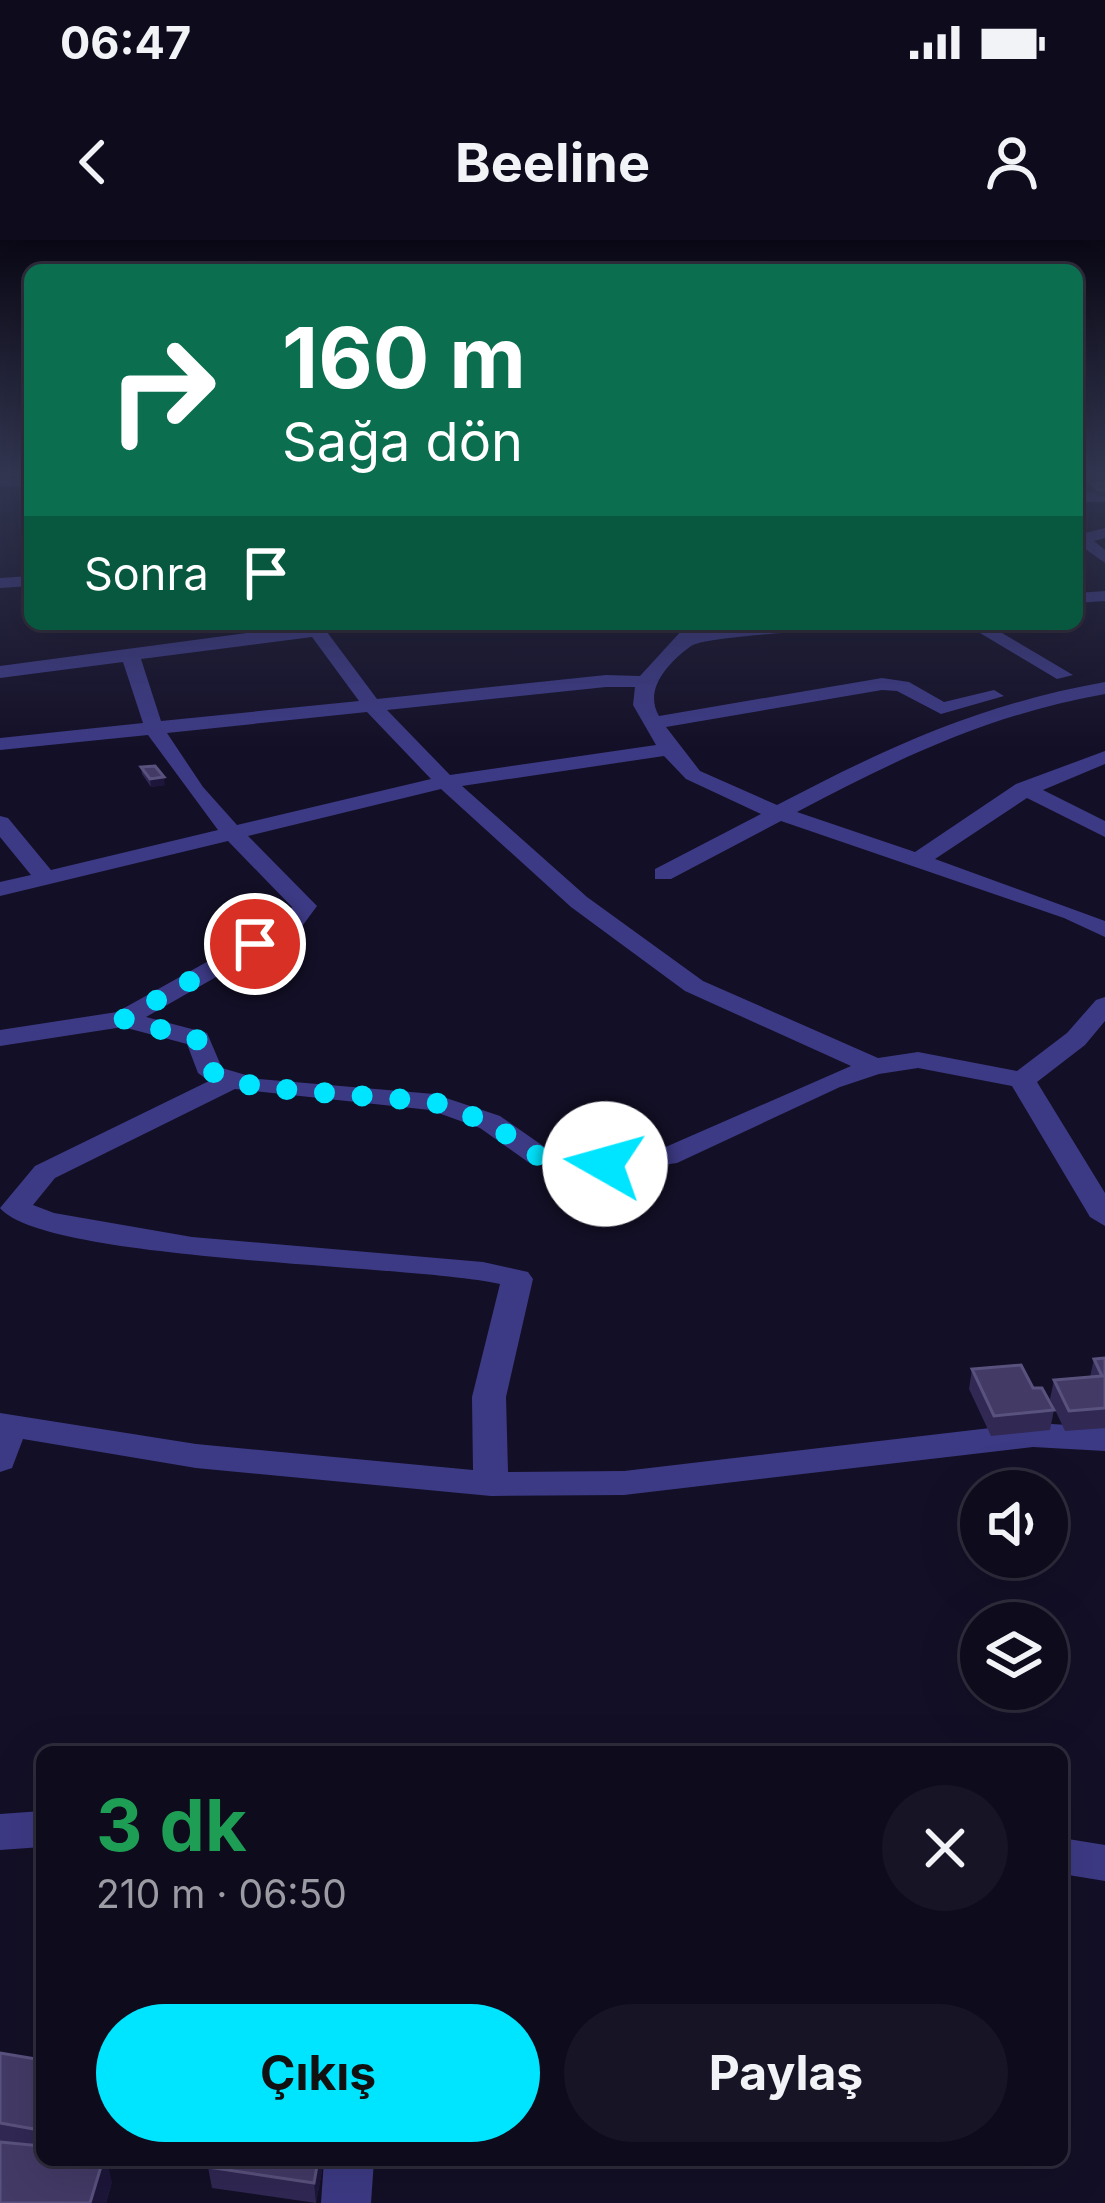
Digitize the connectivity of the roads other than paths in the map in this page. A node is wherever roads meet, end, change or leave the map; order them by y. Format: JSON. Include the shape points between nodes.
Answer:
{"nodes":[{"id":1,"x":297,"y":630,"type":"edge"},
{"id":2,"x":323,"y":630,"type":"edge"},
{"id":3,"x":985,"y":630,"type":"edge"},
{"id":4,"x":687,"y":631,"type":"edge"},
{"id":5,"x":130,"y":651,"type":"junction"},
{"id":6,"x":0,"y":671,"type":"edge"},
{"id":7,"x":1064,"y":675,"type":"junction"},
{"id":8,"x":1105,"y":676,"type":"edge"},
{"id":9,"x":645,"y":682,"type":"junction"},
{"id":10,"x":1105,"y":688,"type":"edge"},
{"id":11,"x":371,"y":704,"type":"junction"},
{"id":12,"x":654,"y":723,"type":"junction"},
{"id":13,"x":155,"y":727,"type":"junction"},
{"id":14,"x":0,"y":745,"type":"edge"},
{"id":15,"x":669,"y":749,"type":"junction"},
{"id":16,"x":1105,"y":757,"type":"edge"},
{"id":17,"x":445,"y":782,"type":"junction"},
{"id":18,"x":1023,"y":788,"type":"junction"},
{"id":19,"x":778,"y":813,"type":"junction"},
{"id":20,"x":0,"y":824,"type":"edge"},
{"id":21,"x":1105,"y":830,"type":"edge"},
{"id":22,"x":231,"y":832,"type":"junction"},
{"id":23,"x":916,"y":862,"type":"junction"},
{"id":24,"x":663,"y":874,"type":"dead end"},
{"id":25,"x":46,"y":878,"type":"junction"},
{"id":26,"x":0,"y":889,"type":"edge"},
{"id":27,"x":1105,"y":930,"type":"edge"},
{"id":28,"x":1105,"y":1005,"type":"edge"},
{"id":29,"x":124,"y":1019,"type":"junction"},
{"id":30,"x":0,"y":1038,"type":"edge"},
{"id":31,"x":875,"y":1067,"type":"junction"},
{"id":32,"x":233,"y":1080,"type":"junction"},
{"id":33,"x":1022,"y":1080,"type":"junction"},
{"id":34,"x":1105,"y":1217,"type":"edge"},
{"id":35,"x":3,"y":1436,"type":"edge"},
{"id":36,"x":1105,"y":1439,"type":"edge"},
{"id":37,"x":491,"y":1484,"type":"junction"},
{"id":38,"x":36,"y":1829,"type":"edge"},
{"id":39,"x":0,"y":1832,"type":"edge"},
{"id":40,"x":1068,"y":1857,"type":"edge"},
{"id":41,"x":1105,"y":1863,"type":"edge"},
{"id":42,"x":349,"y":2166,"type":"edge"},
{"id":43,"x":346,"y":2203,"type":"edge"}],
"edges":[{"from":1,"to":5,"type":"street"},
{"from":2,"to":11,"type":"street"},
{"from":3,"to":7,"type":"street"},
{"from":4,"to":9,"type":"street"},
{"from":5,"to":6,"type":"street"},
{"from":5,"to":13,"type":"street","via":[[134,684]]},
{"from":7,"to":8,"type":"street"},
{"from":7,"to":12,"type":"street","via":[[950,709],[882,683]]},
{"from":9,"to":11,"type":"street"},
{"from":9,"to":12,"type":"street","via":[[643,705]]},
{"from":10,"to":19,"type":"street","via":[[1040,698],[910,745]]},
{"from":11,"to":13,"type":"street"},
{"from":11,"to":17,"type":"street"},
{"from":12,"to":15,"type":"street"},
{"from":13,"to":14,"type":"street"},
{"from":13,"to":22,"type":"street","via":[[172,762]]},
{"from":15,"to":17,"type":"street"},
{"from":15,"to":19,"type":"street","via":[[693,775]]},
{"from":16,"to":18,"type":"street"},
{"from":17,"to":22,"type":"street"},
{"from":17,"to":31,"type":"street","via":[[579,902],[694,986]]},
{"from":18,"to":21,"type":"street"},
{"from":18,"to":23,"type":"street"},
{"from":19,"to":23,"type":"street"},
{"from":19,"to":24,"type":"street"},
{"from":20,"to":25,"type":"street"},
{"from":22,"to":25,"type":"street"},
{"from":22,"to":29,"type":"street","via":[[305,906],[292,924]]},
{"from":23,"to":27,"type":"street"},
{"from":25,"to":26,"type":"street"},
{"from":28,"to":33,"type":"street","via":[[1076,1040]]},
{"from":29,"to":30,"type":"street"},
{"from":29,"to":32,"type":"street","via":[[198,1040],[212,1072]]},
{"from":31,"to":32,"type":"street","via":[[667,1157],[605,1164],[538,1156],[490,1123],[434,1102]]},
{"from":31,"to":33,"type":"street","via":[[918,1060]]},
{"from":32,"to":37,"type":"street","via":[[46,1172],[15,1208],[47,1222],[192,1246],[518,1280],[489,1397]]},
{"from":33,"to":34,"type":"street"},
{"from":35,"to":37,"type":"street"},
{"from":36,"to":37,"type":"street","via":[[1033,1435],[624,1483]]},
{"from":38,"to":39,"type":"street"},
{"from":40,"to":41,"type":"street"},
{"from":42,"to":43,"type":"street"}]}
